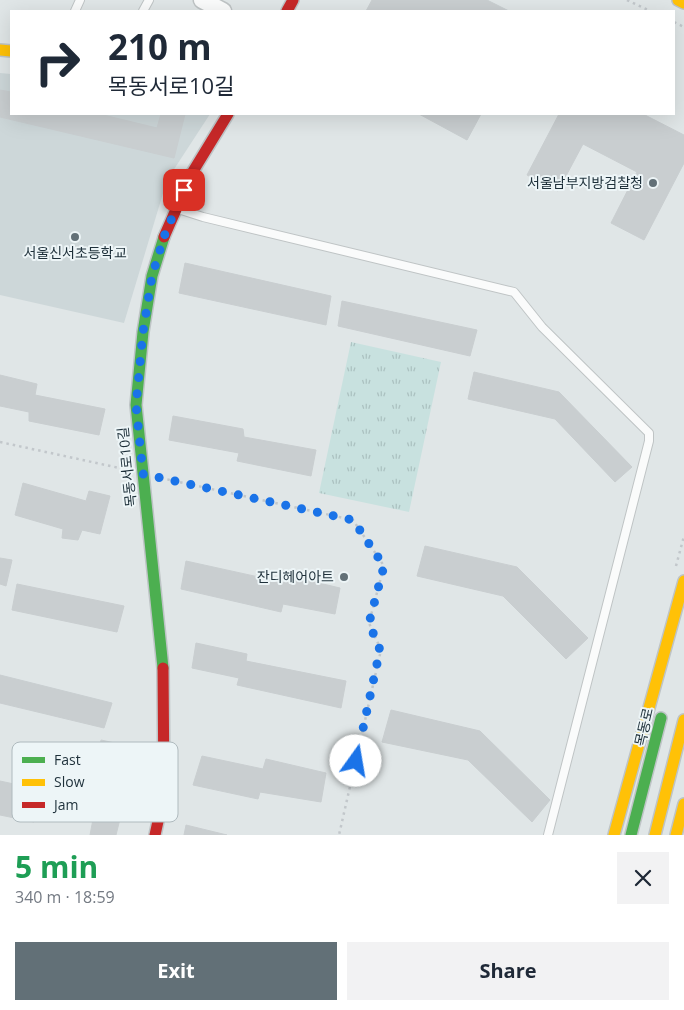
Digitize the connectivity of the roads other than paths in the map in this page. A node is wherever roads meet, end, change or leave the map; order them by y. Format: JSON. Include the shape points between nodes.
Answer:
{"nodes":[{"id":1,"x":202,"y":0,"type":"edge"},
{"id":2,"x":678,"y":0,"type":"edge"},
{"id":3,"x":684,"y":3,"type":"edge"},
{"id":4,"x":221,"y":10,"type":"edge"},
{"id":5,"x":227,"y":115,"type":"edge"},
{"id":6,"x":176,"y":208,"type":"junction"},
{"id":7,"x":684,"y":581,"type":"edge"},
{"id":8,"x":684,"y":625,"type":"edge"},
{"id":9,"x":680,"y":640,"type":"dead end"},
{"id":10,"x":663,"y":710,"type":"dead end"},
{"id":11,"x":684,"y":720,"type":"edge"},
{"id":12,"x":164,"y":742,"type":"edge"},
{"id":13,"x":684,"y":804,"type":"edge"},
{"id":14,"x":158,"y":822,"type":"edge"},
{"id":15,"x":155,"y":835,"type":"edge"},
{"id":16,"x":548,"y":835,"type":"edge"},
{"id":17,"x":614,"y":835,"type":"edge"},
{"id":18,"x":631,"y":835,"type":"edge"},
{"id":19,"x":655,"y":835,"type":"edge"},
{"id":20,"x":676,"y":835,"type":"edge"}],
"edges":[{"from":1,"to":4,"type":"street"},
{"from":2,"to":3,"type":"street"},
{"from":5,"to":6,"type":"street","name":"목동서로10길","via":[[192,173]]},
{"from":6,"to":12,"type":"street","name":"목동서로10길","via":[[152,276],[136,405],[163,672]]},
{"from":6,"to":16,"type":"lane","via":[[514,292],[542,327],[648,433],[650,441]]},
{"from":7,"to":17,"type":"street"},
{"from":8,"to":9,"type":"street"},
{"from":10,"to":18,"type":"street","name":"목동로"},
{"from":11,"to":19,"type":"street"},
{"from":13,"to":20,"type":"street"},
{"from":14,"to":15,"type":"street","name":"목동서로10길"}]}
